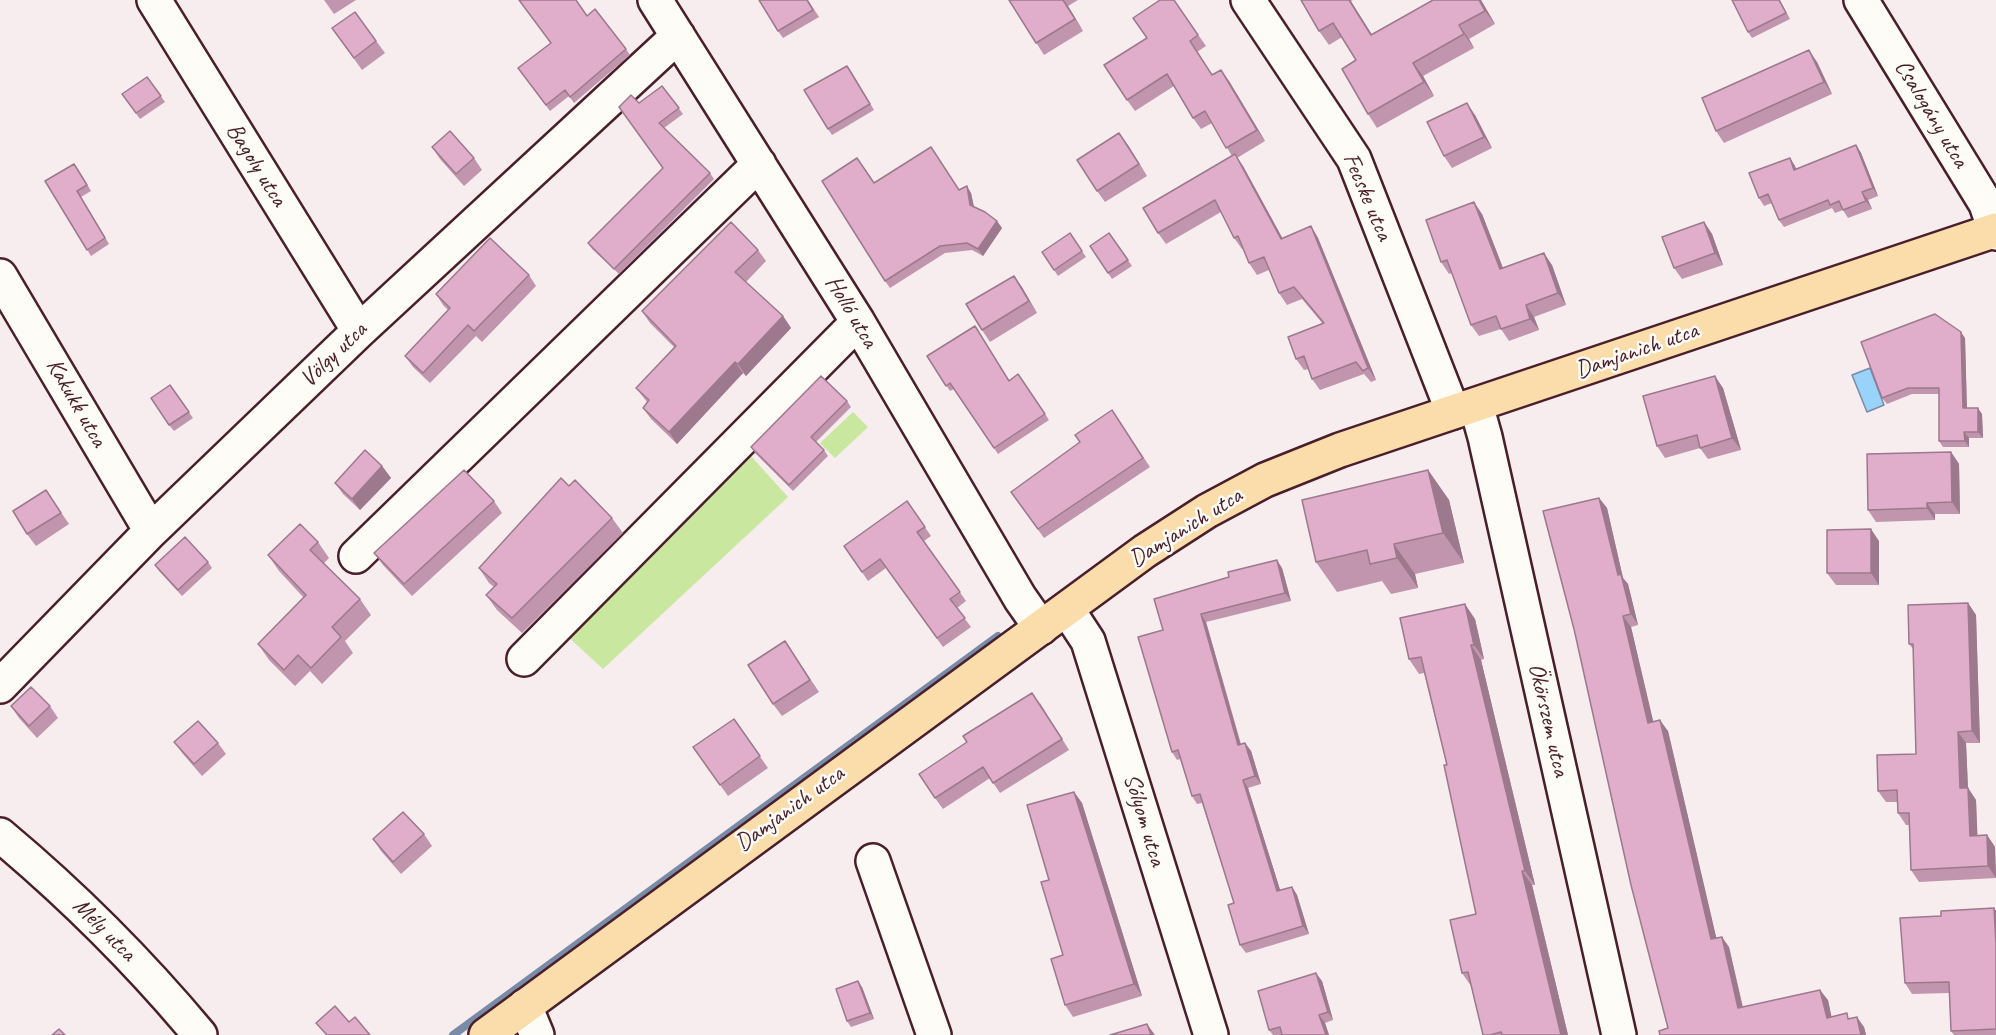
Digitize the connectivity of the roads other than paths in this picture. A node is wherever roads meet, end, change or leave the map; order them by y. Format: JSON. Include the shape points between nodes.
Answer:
{"nodes":[{"id":1,"x":154,"y":0,"type":"edge"},
{"id":2,"x":655,"y":0,"type":"edge"},
{"id":3,"x":1248,"y":0,"type":"edge"},
{"id":4,"x":1862,"y":0,"type":"edge"},
{"id":5,"x":678,"y":36,"type":"junction"},
{"id":6,"x":759,"y":164,"type":"junction"},
{"id":7,"x":1996,"y":231,"type":"edge"},
{"id":8,"x":0,"y":276,"type":"edge"},
{"id":9,"x":858,"y":322,"type":"junction"},
{"id":10,"x":359,"y":331,"type":"junction"},
{"id":11,"x":1464,"y":408,"type":"junction"},
{"id":12,"x":151,"y":531,"type":"junction"},
{"id":13,"x":357,"y":556,"type":"dead end"},
{"id":14,"x":1054,"y":618,"type":"junction"},
{"id":15,"x":524,"y":659,"type":"dead end"},
{"id":16,"x":0,"y":686,"type":"edge"},
{"id":17,"x":0,"y":835,"type":"edge"},
{"id":18,"x":873,"y":861,"type":"dead end"},
{"id":19,"x":525,"y":1005,"type":"junction"},
{"id":20,"x":200,"y":1035,"type":"edge"},
{"id":21,"x":486,"y":1035,"type":"edge"},
{"id":22,"x":537,"y":1035,"type":"edge"},
{"id":23,"x":934,"y":1035,"type":"edge"},
{"id":24,"x":1211,"y":1035,"type":"edge"},
{"id":25,"x":1619,"y":1035,"type":"edge"}],
"edges":[{"from":1,"to":10,"type":"street","name":"Bagoly utca"},
{"from":2,"to":5,"type":"street","name":"Holló utca"},
{"from":3,"to":11,"type":"street","name":"Fecske utca","via":[[1354,159]]},
{"from":4,"to":7,"type":"street","name":"Csalogány utca","via":[[1986,204]]},
{"from":5,"to":6,"type":"street","name":"Holló utca"},
{"from":5,"to":10,"type":"street","name":"Völgy utca"},
{"from":6,"to":9,"type":"street","name":"Holló utca"},
{"from":6,"to":13,"type":"street"},
{"from":7,"to":11,"type":"main road","name":"Damjanich utca"},
{"from":8,"to":12,"type":"street","name":"Kakukk utca"},
{"from":9,"to":14,"type":"street","name":"Holló utca","via":[[1020,598]]},
{"from":9,"to":15,"type":"street"},
{"from":10,"to":12,"type":"street","name":"Völgy utca"},
{"from":11,"to":14,"type":"main road","name":"Damjanich utca","via":[[1265,480],[1145,551]]},
{"from":11,"to":25,"type":"street","name":"Ökörszem utca","via":[[1485,437]]},
{"from":12,"to":16,"type":"street","name":"Völgy utca"},
{"from":14,"to":19,"type":"main road","name":"Damjanich utca"},
{"from":14,"to":24,"type":"street","name":"Sólyom utca","via":[[1088,641]]},
{"from":17,"to":20,"type":"street","name":"Mély utca","via":[[61,886],[156,982]]},
{"from":18,"to":23,"type":"street"},
{"from":19,"to":21,"type":"main road","name":"Damjanich utca"},
{"from":19,"to":22,"type":"street"}]}
